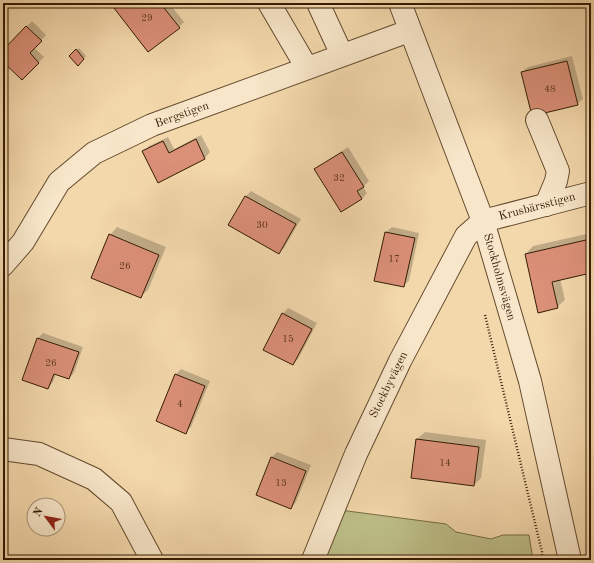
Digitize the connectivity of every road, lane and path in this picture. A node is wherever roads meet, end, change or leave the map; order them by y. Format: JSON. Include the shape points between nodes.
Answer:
{"nodes":[{"id":1,"x":269,"y":3,"type":"edge"},
{"id":2,"x":318,"y":3,"type":"edge"},
{"id":3,"x":400,"y":3,"type":"edge"},
{"id":4,"x":409,"y":31,"type":"junction"},
{"id":5,"x":342,"y":55,"type":"junction"},
{"id":6,"x":304,"y":69,"type":"junction"},
{"id":7,"x":537,"y":120,"type":"dead end"},
{"id":8,"x":591,"y":193,"type":"edge"},
{"id":9,"x":546,"y":204,"type":"junction"},
{"id":10,"x":483,"y":221,"type":"junction"},
{"id":11,"x":3,"y":265,"type":"edge"},
{"id":12,"x":3,"y":448,"type":"edge"},
{"id":13,"x":152,"y":560,"type":"edge"},
{"id":14,"x":313,"y":560,"type":"edge"},
{"id":15,"x":570,"y":560,"type":"edge"}],
"edges":[{"from":1,"to":6,"type":"street"},
{"from":2,"to":5,"type":"street"},
{"from":3,"to":4,"type":"street","name":"Stockholmsvägen"},
{"from":4,"to":5,"type":"street","name":"Bergstigen"},
{"from":4,"to":10,"type":"street","name":"Stockholmsvägen"},
{"from":5,"to":6,"type":"street","name":"Bergstigen"},
{"from":6,"to":11,"type":"street","name":"Bergstigen","via":[[152,126],[94,153],[59,182],[23,242]]},
{"from":7,"to":9,"type":"street","via":[[558,170]]},
{"from":8,"to":9,"type":"street","name":"Krusbärsstigen"},
{"from":9,"to":10,"type":"street","name":"Krusbärsstigen"},
{"from":10,"to":14,"type":"street","name":"Stockbyvägen","via":[[466,236],[400,361],[356,454]]},
{"from":10,"to":15,"type":"street","name":"Stockholmsvägen","via":[[530,381]]},
{"from":12,"to":13,"type":"street","via":[[39,454],[94,479],[121,502]]}]}
